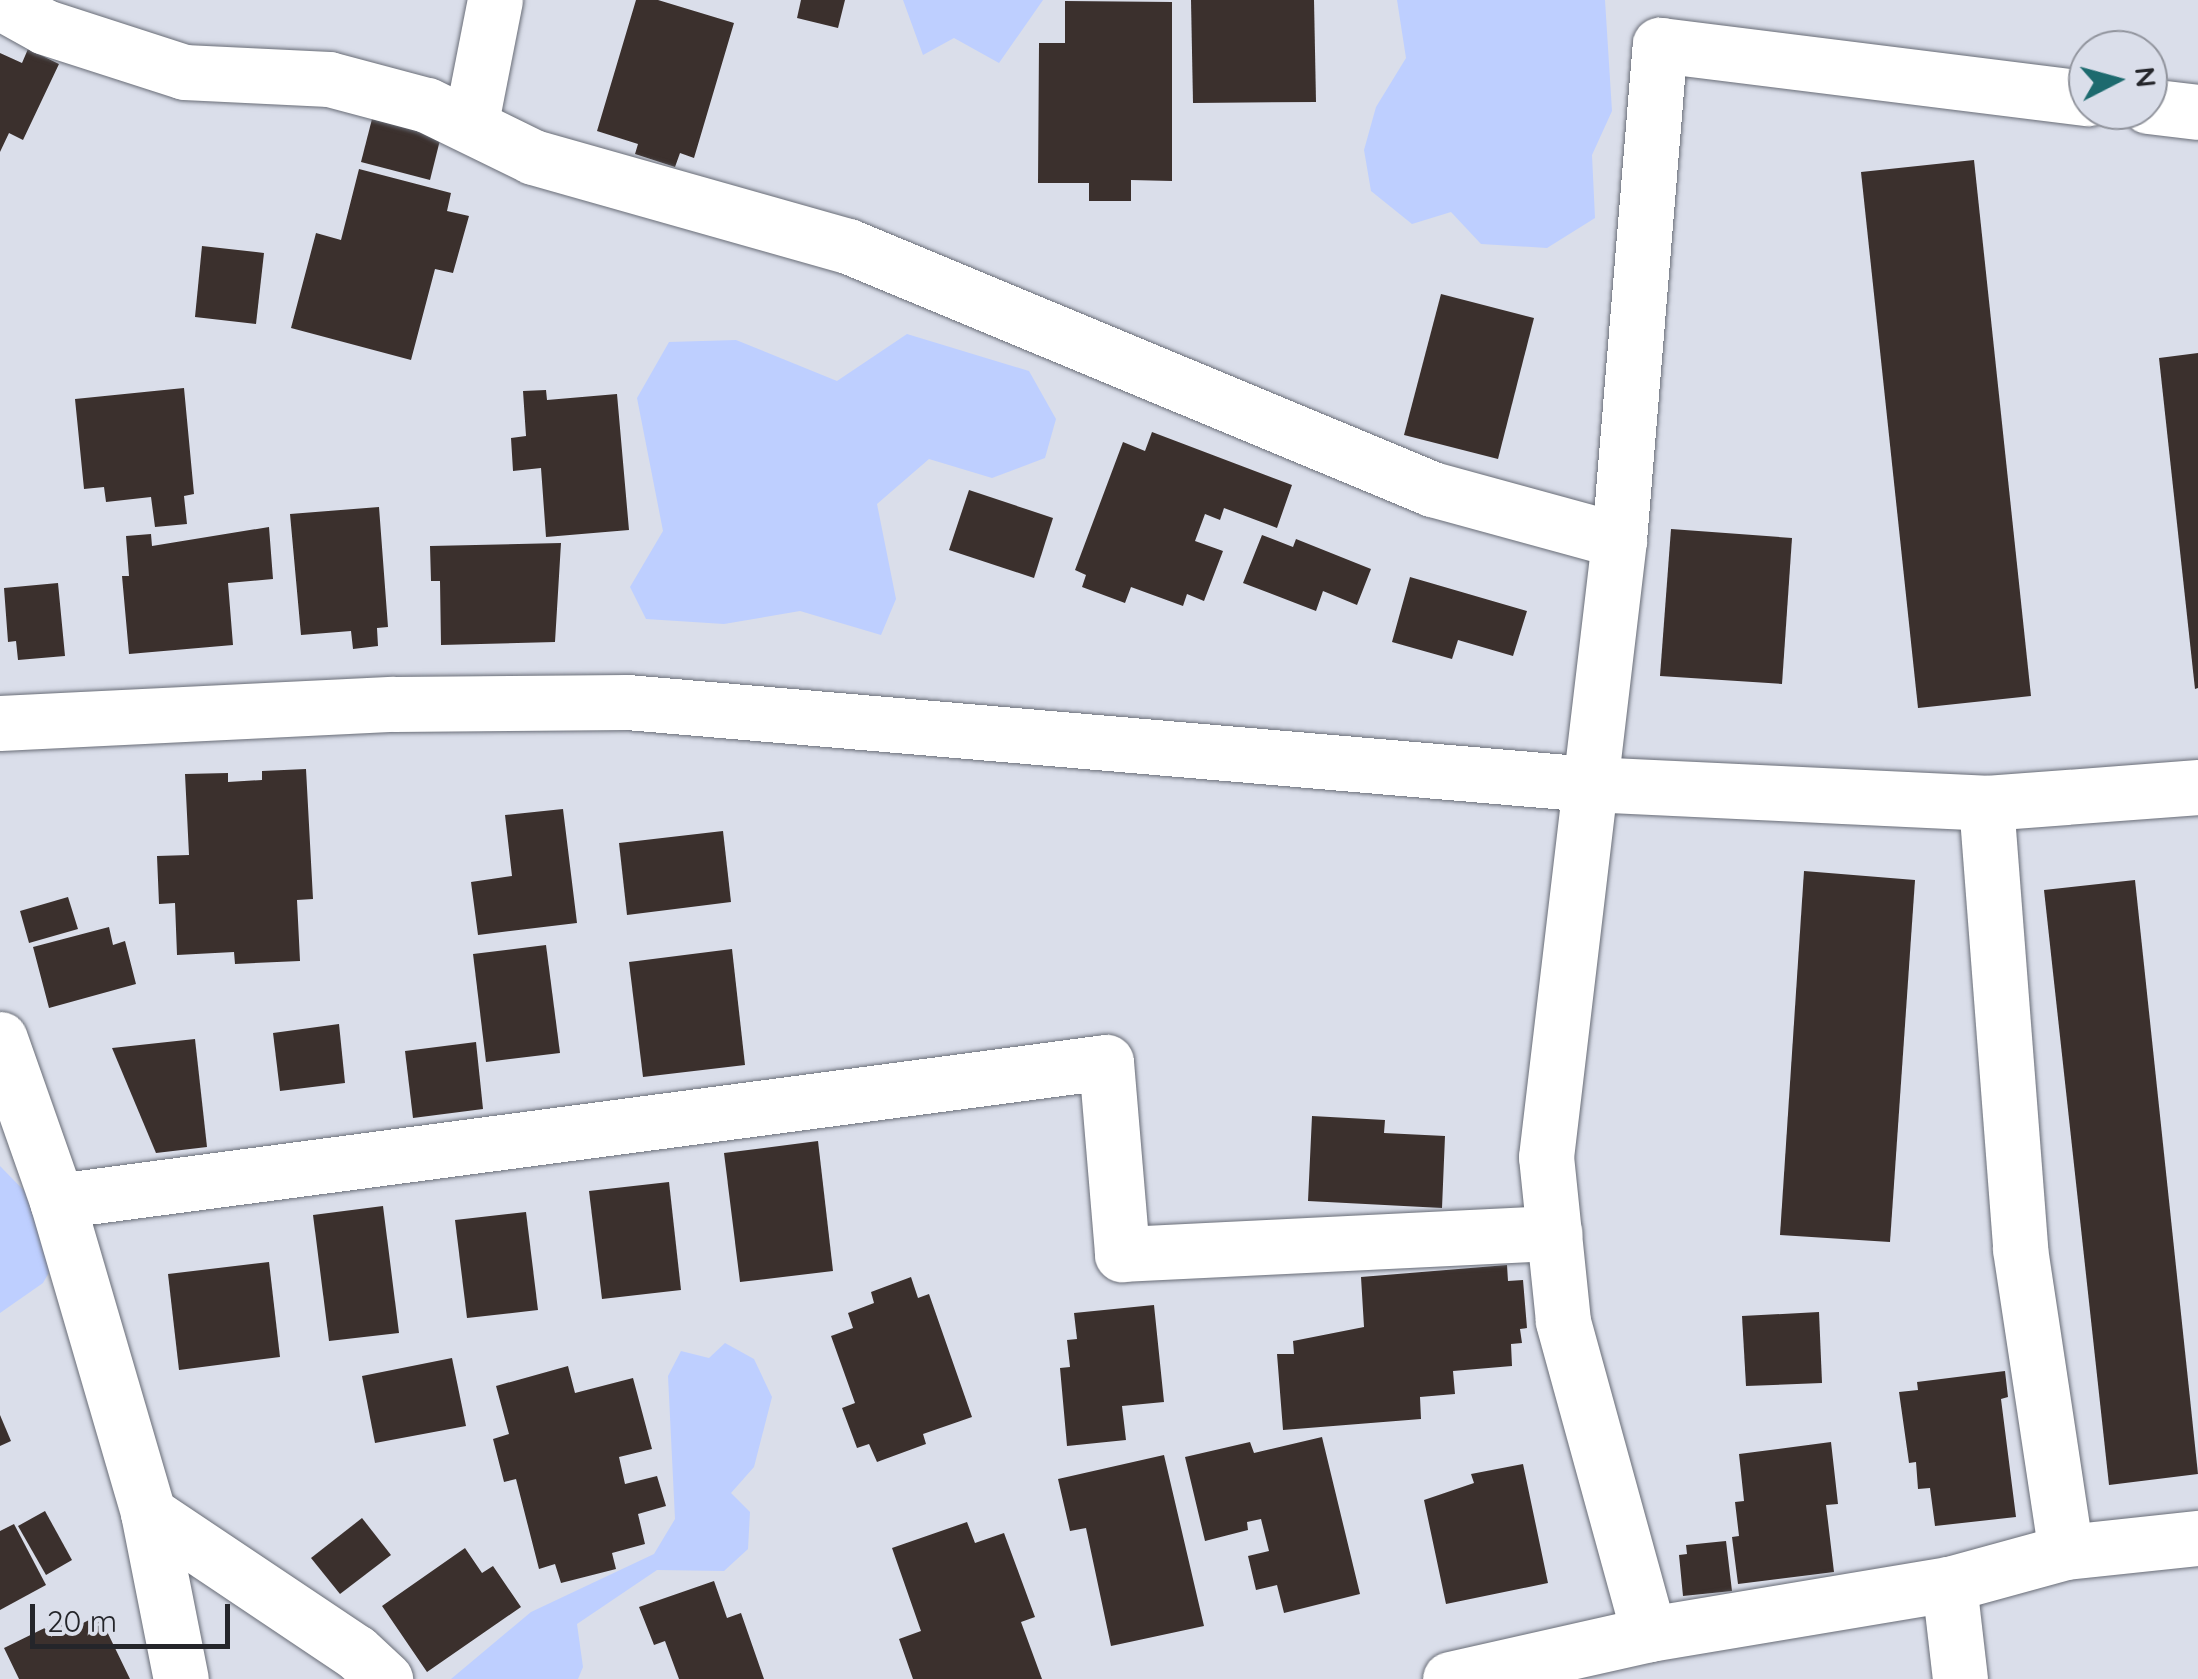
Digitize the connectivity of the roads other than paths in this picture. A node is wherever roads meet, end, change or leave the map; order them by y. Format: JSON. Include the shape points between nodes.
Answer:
{"nodes":[{"id":1,"x":495,"y":0,"type":"edge"},
{"id":2,"x":0,"y":2,"type":"edge"},
{"id":3,"x":1653,"y":22,"type":"edge"},
{"id":4,"x":2068,"y":95,"type":"edge"},
{"id":5,"x":2168,"y":108,"type":"edge"},
{"id":6,"x":2198,"y":112,"type":"edge"},
{"id":7,"x":471,"y":122,"type":"junction"},
{"id":8,"x":1619,"y":540,"type":"junction"},
{"id":9,"x":0,"y":723,"type":"edge"},
{"id":10,"x":1588,"y":784,"type":"junction"},
{"id":11,"x":2198,"y":787,"type":"edge"},
{"id":12,"x":1986,"y":804,"type":"junction"},
{"id":13,"x":0,"y":1039,"type":"edge"},
{"id":14,"x":57,"y":1201,"type":"junction"},
{"id":15,"x":1554,"y":1233,"type":"junction"},
{"id":16,"x":148,"y":1512,"type":"junction"},
{"id":17,"x":2198,"y":1538,"type":"edge"},
{"id":18,"x":2066,"y":1552,"type":"junction"},
{"id":19,"x":1949,"y":1584,"type":"junction"},
{"id":20,"x":1649,"y":1634,"type":"junction"},
{"id":21,"x":181,"y":1679,"type":"edge"},
{"id":22,"x":385,"y":1679,"type":"edge"},
{"id":23,"x":1450,"y":1679,"type":"edge"},
{"id":24,"x":1960,"y":1679,"type":"edge"}],
"edges":[{"from":1,"to":7,"type":"street"},
{"from":2,"to":7,"type":"street","via":[[45,27],[184,72],[328,79]]},
{"from":3,"to":4,"type":"street"},
{"from":3,"to":8,"type":"street"},
{"from":5,"to":6,"type":"street"},
{"from":7,"to":8,"type":"street","via":[[533,156],[848,246],[1432,489]]},
{"from":8,"to":10,"type":"street"},
{"from":9,"to":10,"type":"street","via":[[394,704],[628,702]]},
{"from":10,"to":12,"type":"street"},
{"from":10,"to":15,"type":"street","via":[[1546,1156]]},
{"from":11,"to":12,"type":"street"},
{"from":12,"to":18,"type":"street","via":[[2020,1249]]},
{"from":13,"to":14,"type":"street"},
{"from":14,"to":15,"type":"street","via":[[1106,1062],[1122,1254]]},
{"from":14,"to":16,"type":"street"},
{"from":15,"to":20,"type":"street","via":[[1563,1322]]},
{"from":16,"to":21,"type":"street"},
{"from":16,"to":22,"type":"street","via":[[356,1652]]},
{"from":17,"to":18,"type":"street"},
{"from":18,"to":19,"type":"street"},
{"from":19,"to":20,"type":"street"},
{"from":19,"to":24,"type":"street"},
{"from":20,"to":23,"type":"street"}]}
